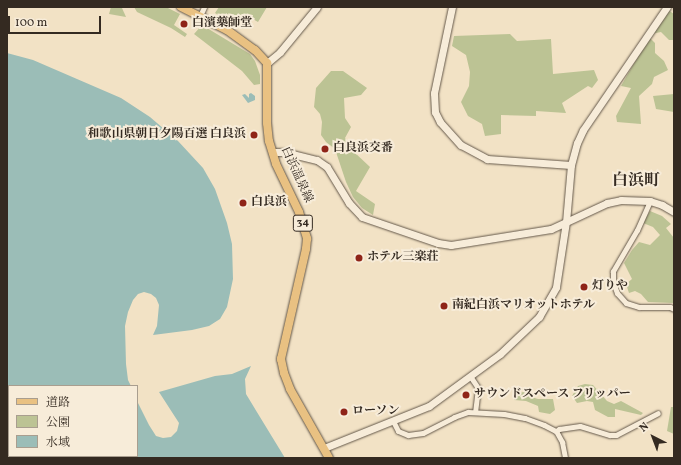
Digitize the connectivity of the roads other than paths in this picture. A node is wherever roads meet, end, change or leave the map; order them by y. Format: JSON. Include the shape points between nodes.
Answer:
{"nodes":[{"id":1,"x":181,"y":7,"type":"edge"},
{"id":2,"x":204,"y":7,"type":"edge"},
{"id":3,"x":317,"y":7,"type":"edge"},
{"id":4,"x":452,"y":7,"type":"edge"},
{"id":5,"x":667,"y":7,"type":"edge"},
{"id":6,"x":200,"y":16,"type":"junction"},
{"id":7,"x":267,"y":63,"type":"junction"},
{"id":8,"x":272,"y":152,"type":"junction"},
{"id":9,"x":571,"y":165,"type":"junction"},
{"id":10,"x":650,"y":201,"type":"junction"},
{"id":11,"x":674,"y":212,"type":"edge"},
{"id":12,"x":566,"y":222,"type":"junction"},
{"id":13,"x":674,"y":309,"type":"edge"},
{"id":14,"x":470,"y":376,"type":"junction"},
{"id":15,"x":475,"y":412,"type":"junction"},
{"id":16,"x":658,"y":413,"type":"dead end"},
{"id":17,"x":393,"y":421,"type":"junction"},
{"id":18,"x":556,"y":431,"type":"junction"},
{"id":19,"x":324,"y":448,"type":"junction"},
{"id":20,"x":329,"y":458,"type":"edge"},
{"id":21,"x":565,"y":458,"type":"edge"}],
"edges":[{"from":1,"to":6,"type":"main road"},
{"from":2,"to":6,"type":"street"},
{"from":3,"to":7,"type":"street","via":[[280,52]]},
{"from":4,"to":9,"type":"street","via":[[434,93],[435,112],[440,122],[462,145],[487,159]]},
{"from":5,"to":9,"type":"street","via":[[583,130]]},
{"from":6,"to":7,"type":"main road","via":[[241,39]]},
{"from":7,"to":8,"type":"main road","name":"白浜温泉線","number":"34","via":[[267,123]]},
{"from":8,"to":12,"type":"street","via":[[284,152],[317,160],[327,167],[349,203],[362,217],[438,243],[451,245],[534,233]]},
{"from":8,"to":19,"type":"main road","name":"白浜温泉線","number":"34","via":[[299,212],[307,239],[281,359],[284,374]]},
{"from":9,"to":12,"type":"street"},
{"from":10,"to":11,"type":"street"},
{"from":10,"to":12,"type":"street","via":[[622,200],[607,203]]},
{"from":10,"to":13,"type":"street","via":[[628,247],[613,271],[613,282],[617,293],[626,303],[639,307]]},
{"from":12,"to":14,"type":"street","via":[[556,287],[548,303],[526,331]]},
{"from":14,"to":15,"type":"street","via":[[478,388]]},
{"from":14,"to":17,"type":"street","via":[[429,406]]},
{"from":15,"to":17,"type":"street","via":[[454,417],[433,429],[415,435],[403,434],[395,428]]},
{"from":15,"to":18,"type":"street","via":[[525,418]]},
{"from":16,"to":18,"type":"street","via":[[616,435],[580,426]]},
{"from":17,"to":19,"type":"street"},
{"from":18,"to":21,"type":"street","via":[[562,442]]},
{"from":19,"to":20,"type":"main road","name":"白浜温泉線","number":"34"}]}
